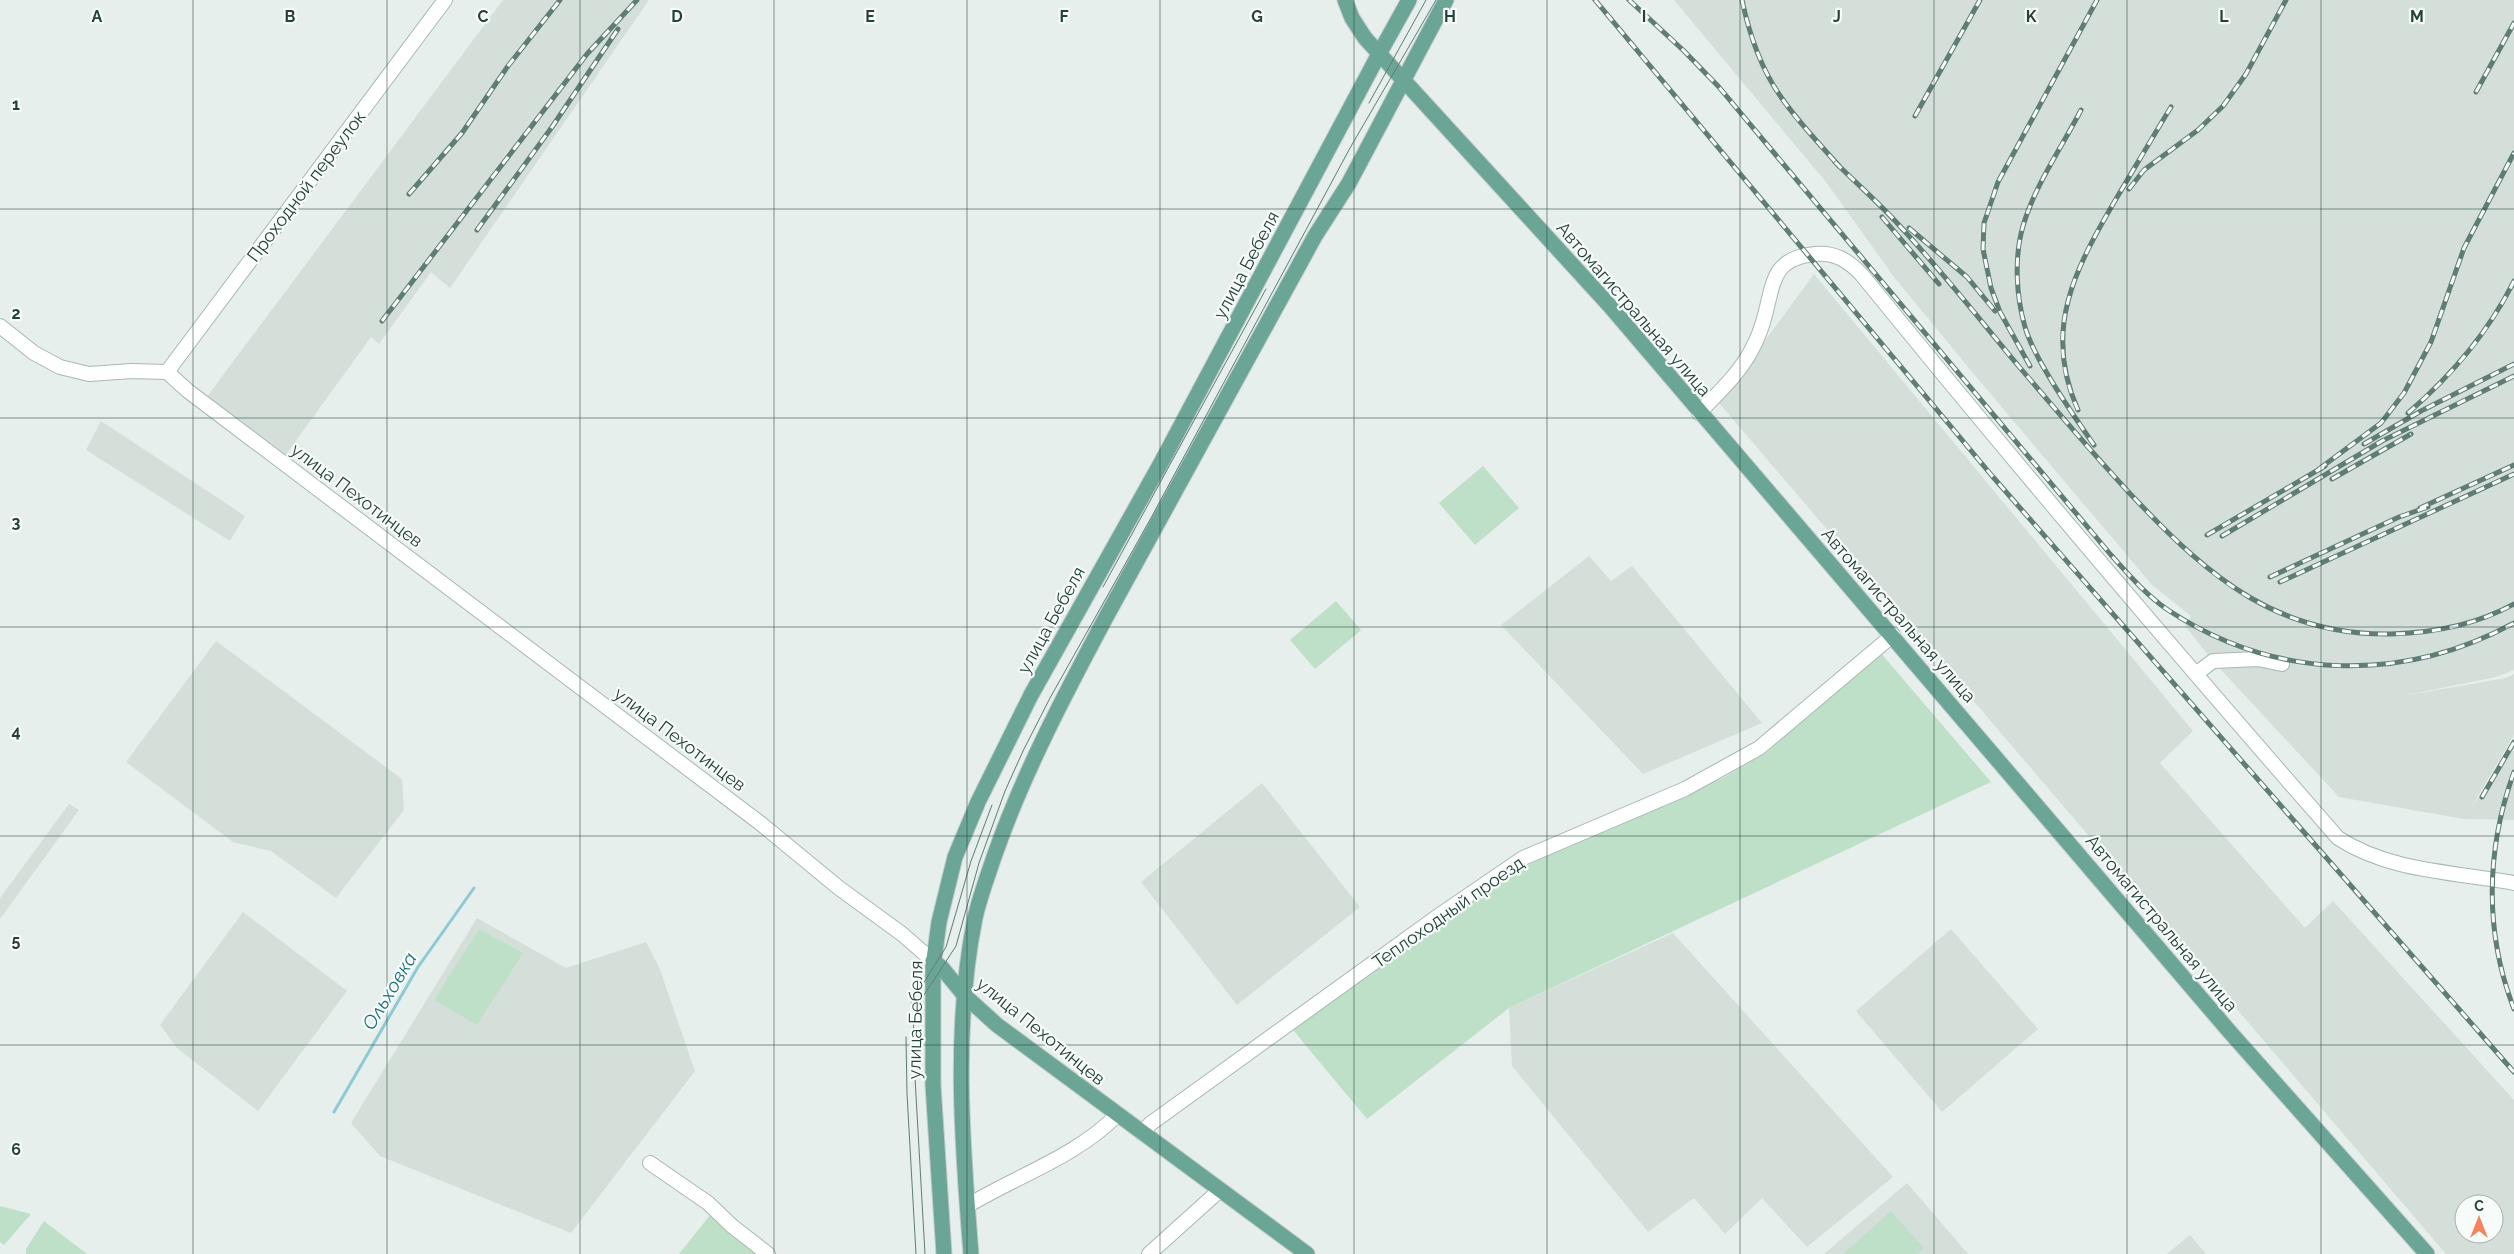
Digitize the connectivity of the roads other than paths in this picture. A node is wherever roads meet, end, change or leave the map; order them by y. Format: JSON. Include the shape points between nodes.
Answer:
{"nodes":[{"id":1,"x":445,"y":0,"type":"edge"},
{"id":2,"x":1345,"y":0,"type":"edge"},
{"id":3,"x":1409,"y":0,"type":"edge"},
{"id":4,"x":1446,"y":0,"type":"edge"},
{"id":5,"x":1378,"y":54,"type":"junction"},
{"id":6,"x":1404,"y":80,"type":"junction"},
{"id":7,"x":0,"y":326,"type":"edge"},
{"id":8,"x":167,"y":372,"type":"junction"},
{"id":9,"x":1699,"y":412,"type":"junction"},
{"id":10,"x":1893,"y":635,"type":"junction"},
{"id":11,"x":2282,"y":664,"type":"dead end"},
{"id":12,"x":2197,"y":673,"type":"junction"},
{"id":13,"x":2514,"y":883,"type":"edge"},
{"id":14,"x":933,"y":961,"type":"junction"},
{"id":15,"x":965,"y":996,"type":"junction"},
{"id":16,"x":1117,"y":1115,"type":"junction"},
{"id":17,"x":1142,"y":1133,"type":"junction"},
{"id":18,"x":650,"y":1163,"type":"dead end"},
{"id":19,"x":1220,"y":1190,"type":"junction"},
{"id":20,"x":967,"y":1206,"type":"junction"},
{"id":21,"x":768,"y":1254,"type":"edge"},
{"id":22,"x":944,"y":1254,"type":"edge"},
{"id":23,"x":971,"y":1254,"type":"edge"},
{"id":24,"x":1149,"y":1254,"type":"edge"},
{"id":25,"x":1307,"y":1254,"type":"edge"},
{"id":26,"x":2427,"y":1254,"type":"edge"}],
"edges":[{"from":1,"to":8,"type":"street","name":"Проходной переулок"},
{"from":2,"to":5,"type":"main road","name":"Автомагистральная улица","via":[[1352,18]]},
{"from":3,"to":5,"type":"main road","name":"улица Бебеля"},
{"from":4,"to":6,"type":"main road"},
{"from":5,"to":6,"type":"main road","name":"Автомагистральная улица"},
{"from":5,"to":14,"type":"main road","name":"улица Бебеля","via":[[1161,463],[1031,695],[978,802],[955,857]]},
{"from":6,"to":9,"type":"main road","name":"Автомагистральная улица","via":[[1609,305]]},
{"from":6,"to":15,"type":"main road","via":[[1124,585],[1029,767],[1009,815],[976,914]]},
{"from":7,"to":8,"type":"street","via":[[34,353],[60,367],[89,374]]},
{"from":8,"to":14,"type":"street","name":"улица Пехотинцев","via":[[188,392],[760,823]]},
{"from":9,"to":10,"type":"main road","name":"Автомагистральная улица"},
{"from":9,"to":12,"type":"street","via":[[1739,370],[1752,349],[1779,270],[1792,259],[1808,255],[1826,254],[1842,258],[1862,275],[2110,576]]},
{"from":10,"to":17,"type":"street","name":"Теплоходный проезд","via":[[1759,748],[1685,789],[1523,858],[1150,1124]]},
{"from":10,"to":26,"type":"main road","name":"Автомагистральная улица","via":[[2229,1031]]},
{"from":11,"to":12,"type":"street","via":[[2234,658],[2213,661]]},
{"from":12,"to":13,"type":"street","via":[[2338,838],[2371,856],[2406,866]]},
{"from":14,"to":15,"type":"main road","name":"улица Пехотинцев"},
{"from":14,"to":22,"type":"main road","name":"улица Бебеля","via":[[933,1085]]},
{"from":15,"to":16,"type":"main road","name":"улица Пехотинцев","via":[[997,1025]]},
{"from":15,"to":20,"type":"main road","via":[[961,1055]]},
{"from":16,"to":17,"type":"main road","name":"улица Пехотинцев"},
{"from":16,"to":20,"type":"street","via":[[1077,1147]]},
{"from":17,"to":19,"type":"main road","name":"улица Пехотинцев"},
{"from":18,"to":21,"type":"street","via":[[708,1203]]},
{"from":19,"to":24,"type":"street"},
{"from":19,"to":25,"type":"main road","name":"улица Пехотинцев"},
{"from":20,"to":23,"type":"main road"}]}
